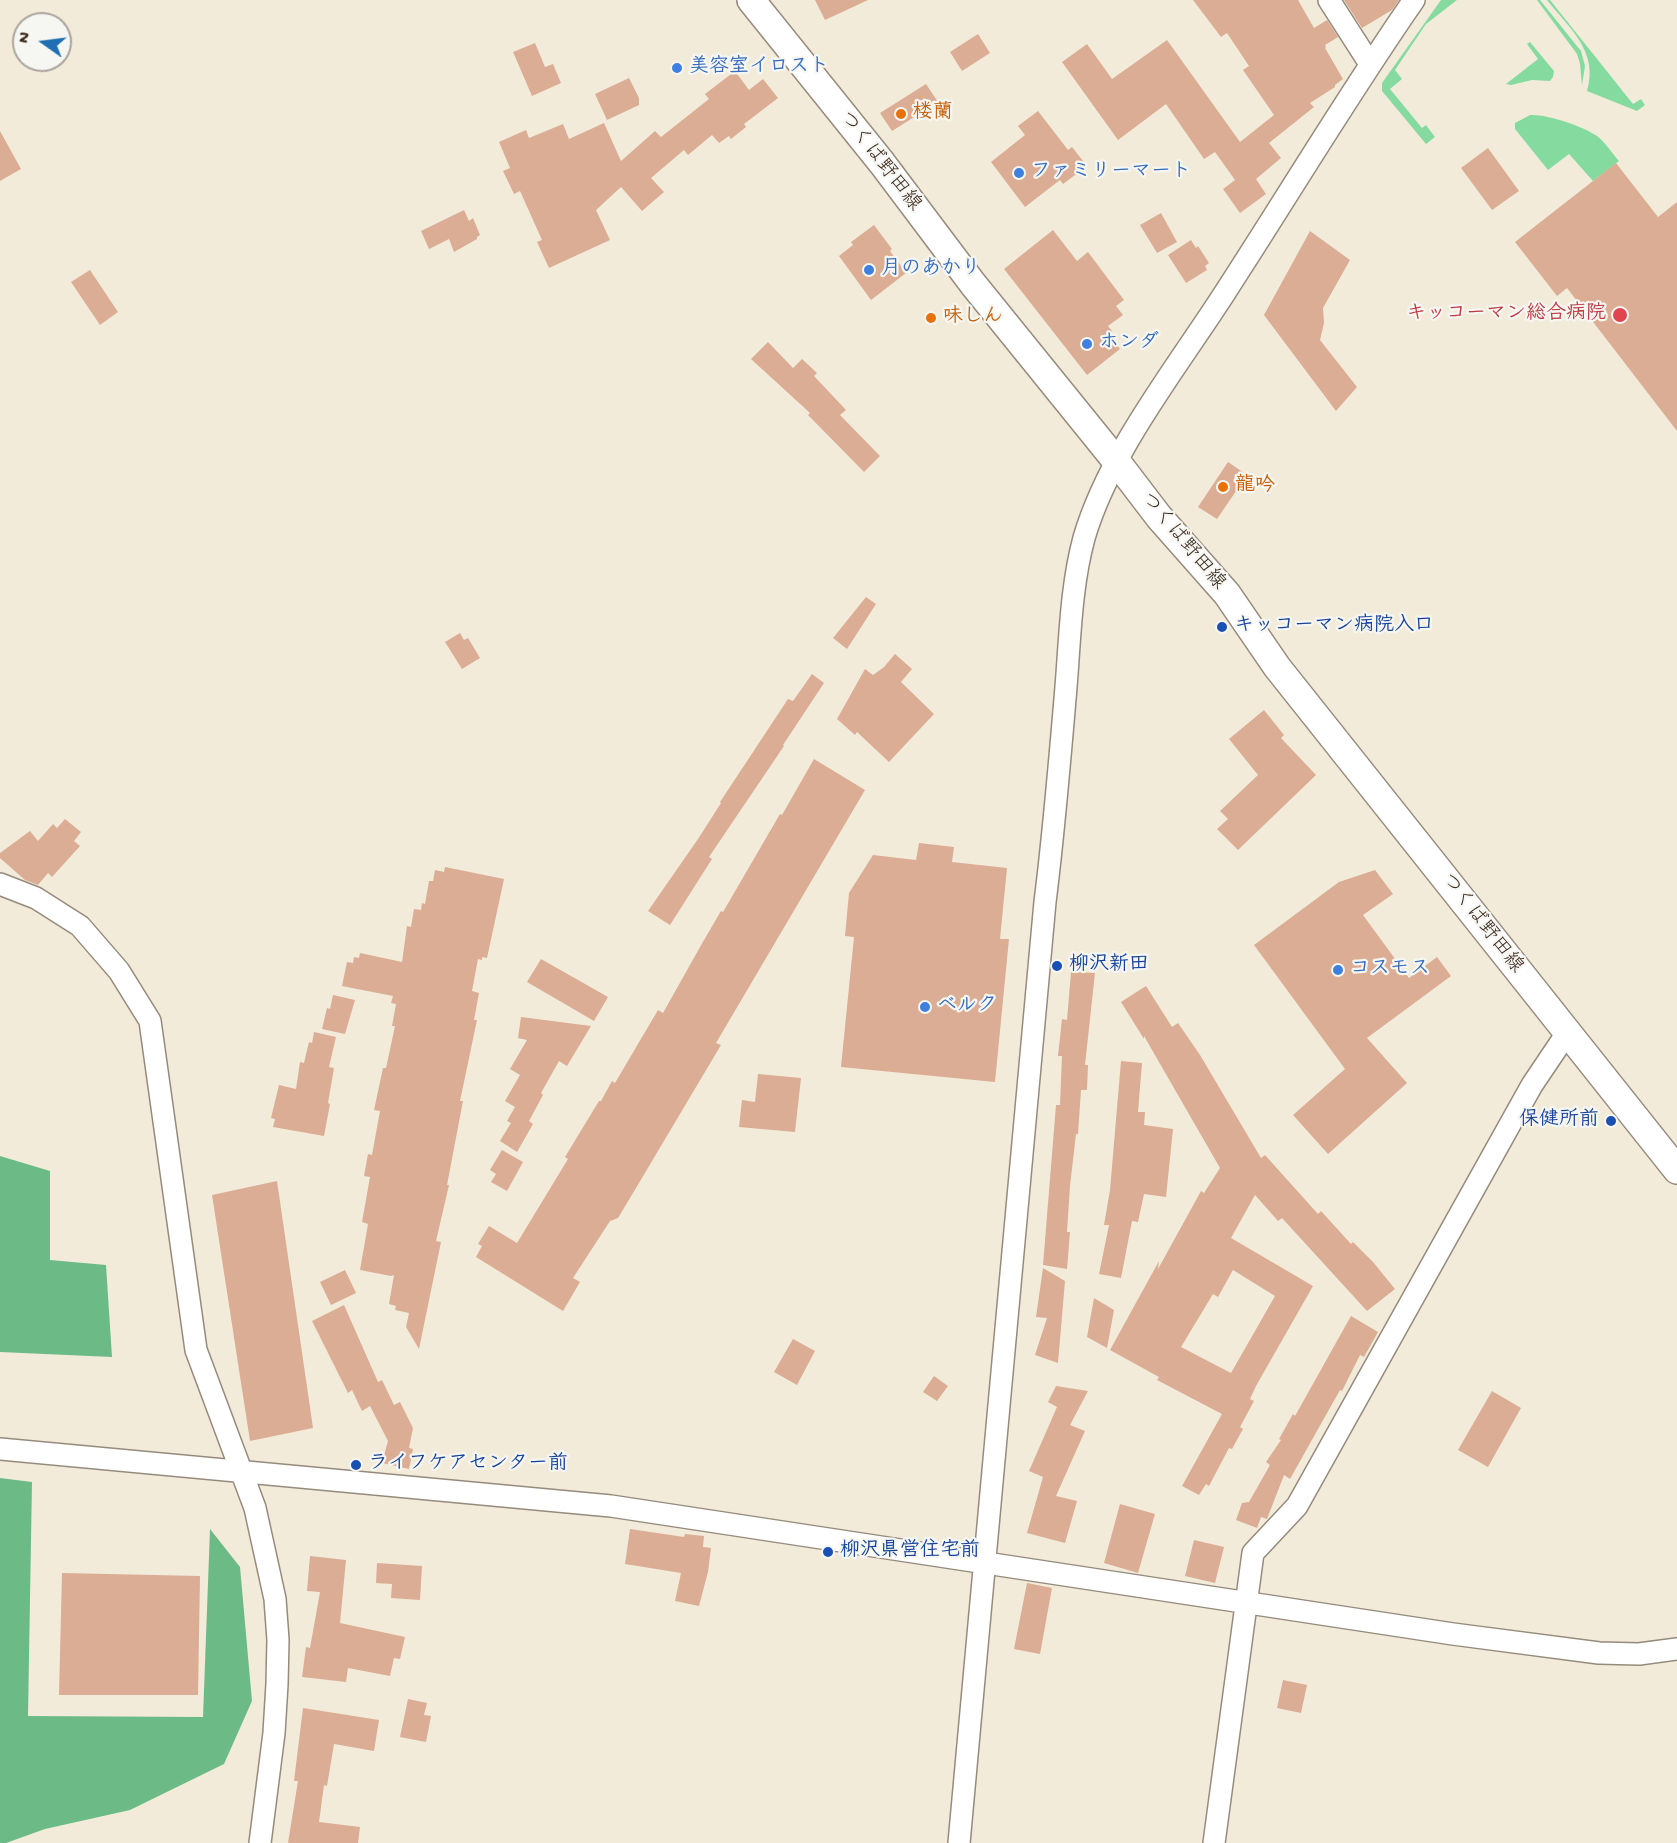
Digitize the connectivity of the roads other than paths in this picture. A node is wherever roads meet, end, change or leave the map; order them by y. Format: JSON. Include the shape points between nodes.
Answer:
{"nodes":[{"id":1,"x":751,"y":0,"type":"edge"},
{"id":2,"x":1329,"y":0,"type":"edge"},
{"id":3,"x":1414,"y":0,"type":"edge"},
{"id":4,"x":1370,"y":64,"type":"junction"},
{"id":5,"x":1117,"y":462,"type":"junction"},
{"id":6,"x":0,"y":884,"type":"edge"},
{"id":7,"x":1567,"y":1033,"type":"junction"},
{"id":8,"x":1677,"y":1170,"type":"edge"},
{"id":9,"x":0,"y":1449,"type":"edge"},
{"id":10,"x":240,"y":1470,"type":"junction"},
{"id":11,"x":985,"y":1562,"type":"junction"},
{"id":12,"x":1245,"y":1602,"type":"junction"},
{"id":13,"x":1677,"y":1649,"type":"edge"},
{"id":14,"x":260,"y":1843,"type":"edge"},
{"id":15,"x":959,"y":1843,"type":"edge"},
{"id":16,"x":1214,"y":1843,"type":"edge"}],
"edges":[{"from":1,"to":5,"type":"main road","name":"つくば野田線"},
{"from":2,"to":4,"type":"street"},
{"from":3,"to":4,"type":"street"},
{"from":4,"to":5,"type":"street"},
{"from":5,"to":7,"type":"main road","name":"つくば野田線","via":[[1227,594],[1277,667]]},
{"from":5,"to":11,"type":"street","via":[[1090,518],[1073,598]]},
{"from":6,"to":10,"type":"street","via":[[36,898],[80,926],[119,971],[150,1021],[196,1350]]},
{"from":7,"to":8,"type":"main road","name":"つくば野田線"},
{"from":7,"to":12,"type":"street","via":[[1532,1085],[1298,1506],[1253,1553]]},
{"from":9,"to":10,"type":"street"},
{"from":10,"to":11,"type":"street","via":[[611,1506]]},
{"from":10,"to":14,"type":"street","via":[[266,1551],[278,1640],[274,1733]]},
{"from":11,"to":12,"type":"street"},
{"from":11,"to":15,"type":"street"},
{"from":12,"to":13,"type":"street","via":[[1599,1653],[1639,1654]]},
{"from":12,"to":16,"type":"street"}]}
